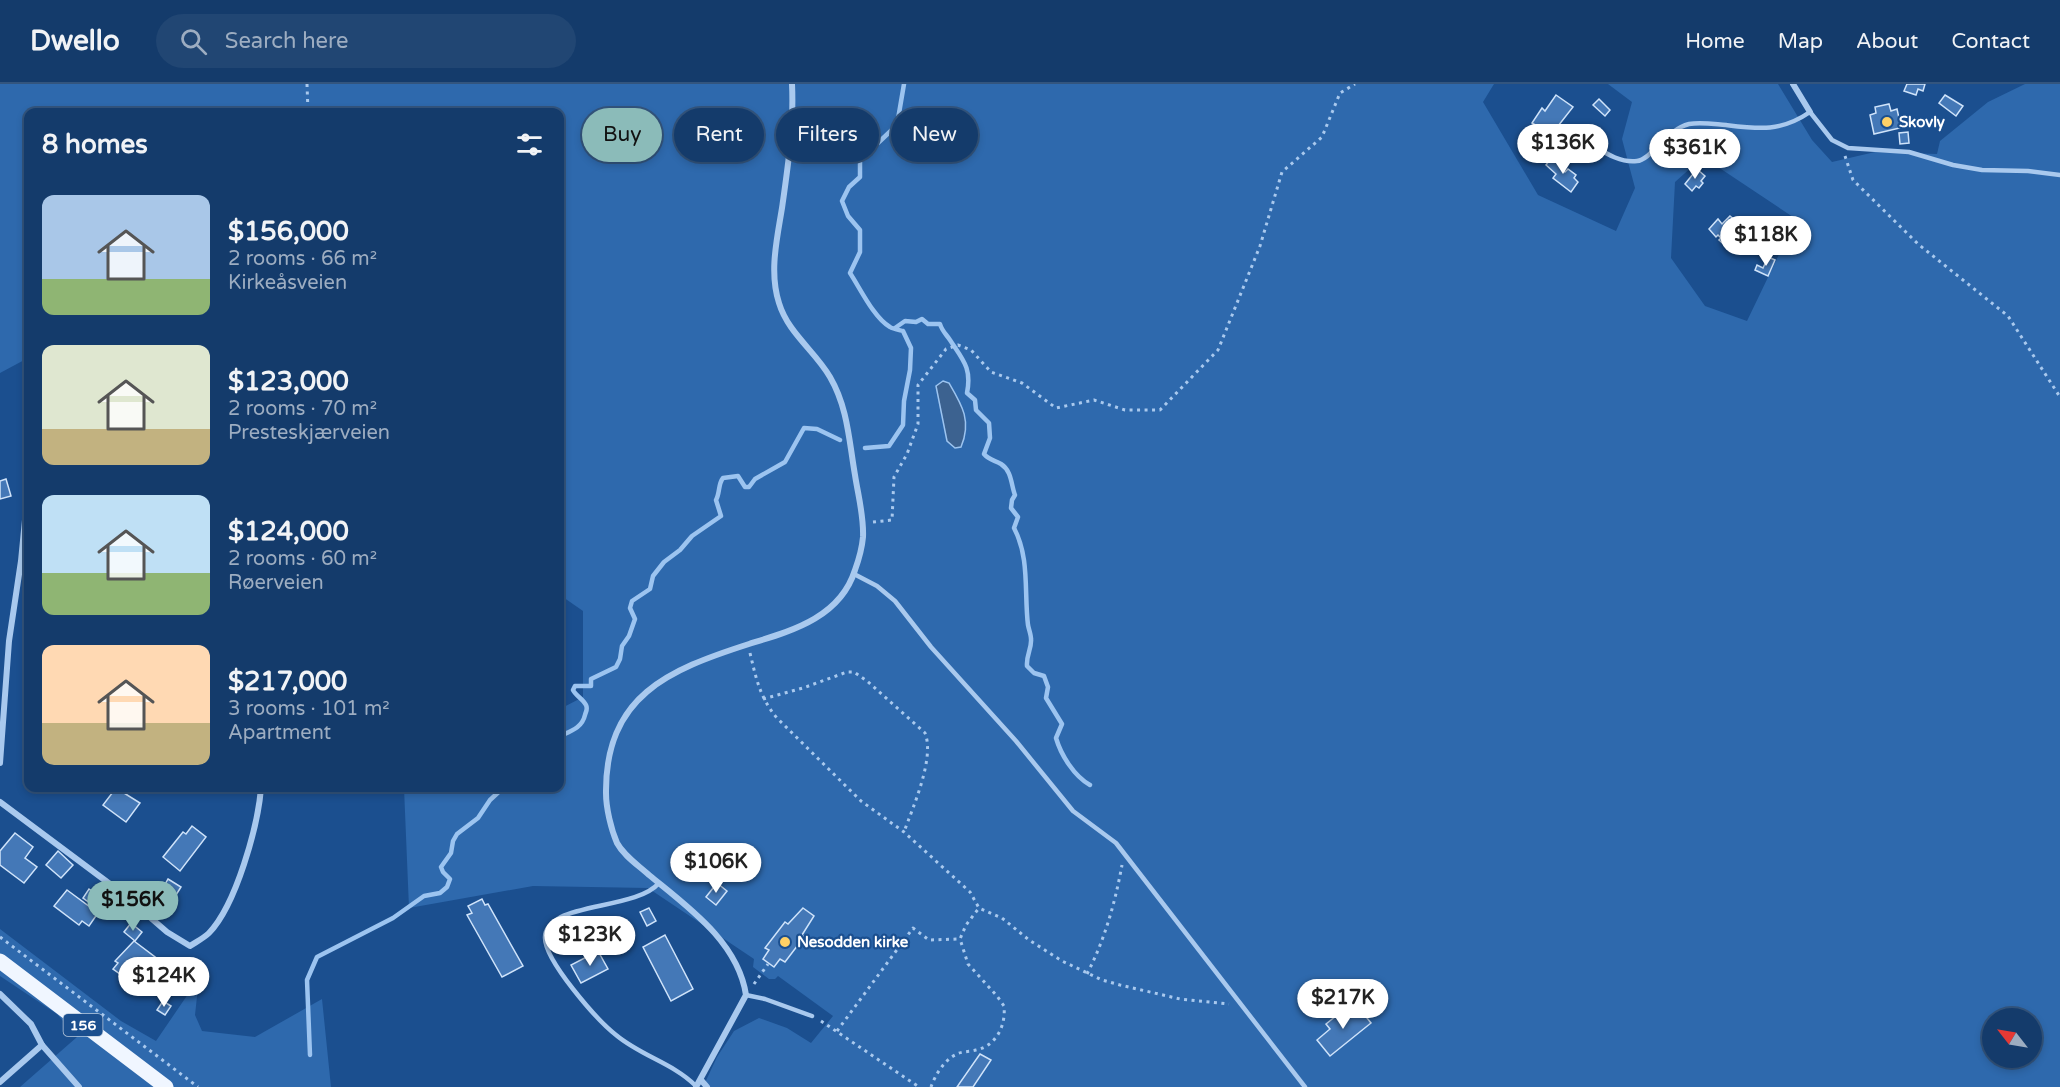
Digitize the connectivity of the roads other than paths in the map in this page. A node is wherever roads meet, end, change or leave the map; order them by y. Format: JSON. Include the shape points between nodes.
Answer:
{"nodes":[{"id":1,"x":792,"y":84,"type":"edge"},
{"id":2,"x":1793,"y":84,"type":"edge"},
{"id":3,"x":1810,"y":112,"type":"junction"},
{"id":4,"x":1594,"y":146,"type":"dead end"},
{"id":5,"x":2060,"y":175,"type":"edge"},
{"id":6,"x":24,"y":530,"type":"edge"},
{"id":7,"x":854,"y":574,"type":"junction"},
{"id":8,"x":0,"y":763,"type":"edge"},
{"id":9,"x":260,"y":792,"type":"edge"},
{"id":10,"x":0,"y":802,"type":"edge"},
{"id":11,"x":659,"y":883,"type":"junction"},
{"id":12,"x":0,"y":961,"type":"edge"},
{"id":13,"x":0,"y":994,"type":"edge"},
{"id":14,"x":746,"y":995,"type":"junction"},
{"id":15,"x":812,"y":1016,"type":"road end"},
{"id":16,"x":42,"y":1045,"type":"junction"},
{"id":17,"x":701,"y":1080,"type":"junction"},
{"id":18,"x":0,"y":1082,"type":"edge"},
{"id":19,"x":79,"y":1087,"type":"edge"},
{"id":20,"x":166,"y":1087,"type":"edge"},
{"id":21,"x":696,"y":1087,"type":"edge"},
{"id":22,"x":707,"y":1087,"type":"edge"},
{"id":23,"x":1305,"y":1087,"type":"edge"}],
"edges":[{"from":1,"to":7,"type":"street","via":[[791,141],[775,250],[775,288],[783,314],[826,369],[847,420],[862,523],[861,549]]},
{"from":2,"to":3,"type":"street"},
{"from":3,"to":4,"type":"lane","via":[[1787,124],[1764,129],[1710,123],[1682,126],[1637,162],[1617,159]]},
{"from":3,"to":5,"type":"lane","via":[[1841,146],[1909,152],[1982,170]]},
{"from":6,"to":8,"type":"street","via":[[9,641]]},
{"from":7,"to":11,"type":"street","via":[[833,606],[820,616],[704,660],[648,689],[626,716],[608,758],[606,795],[617,843]]},
{"from":7,"to":23,"type":"lane","via":[[895,601],[1073,811],[1116,843]]},
{"from":9,"to":10,"type":"street","via":[[230,902],[209,933],[190,946]]},
{"from":11,"to":14,"type":"street","via":[[691,908],[725,947],[743,978]]},
{"from":11,"to":21,"type":"lane","via":[[651,891],[558,918],[544,939],[574,990],[603,1023],[634,1049],[670,1065]]},
{"from":12,"to":20,"type":"main road","number":"156"},
{"from":13,"to":16,"type":"street","via":[[32,1024]]},
{"from":14,"to":15,"type":"lane"},
{"from":14,"to":17,"type":"street"},
{"from":16,"to":18,"type":"street"},
{"from":16,"to":19,"type":"street"},
{"from":17,"to":21,"type":"street"},
{"from":17,"to":22,"type":"street"}]}
